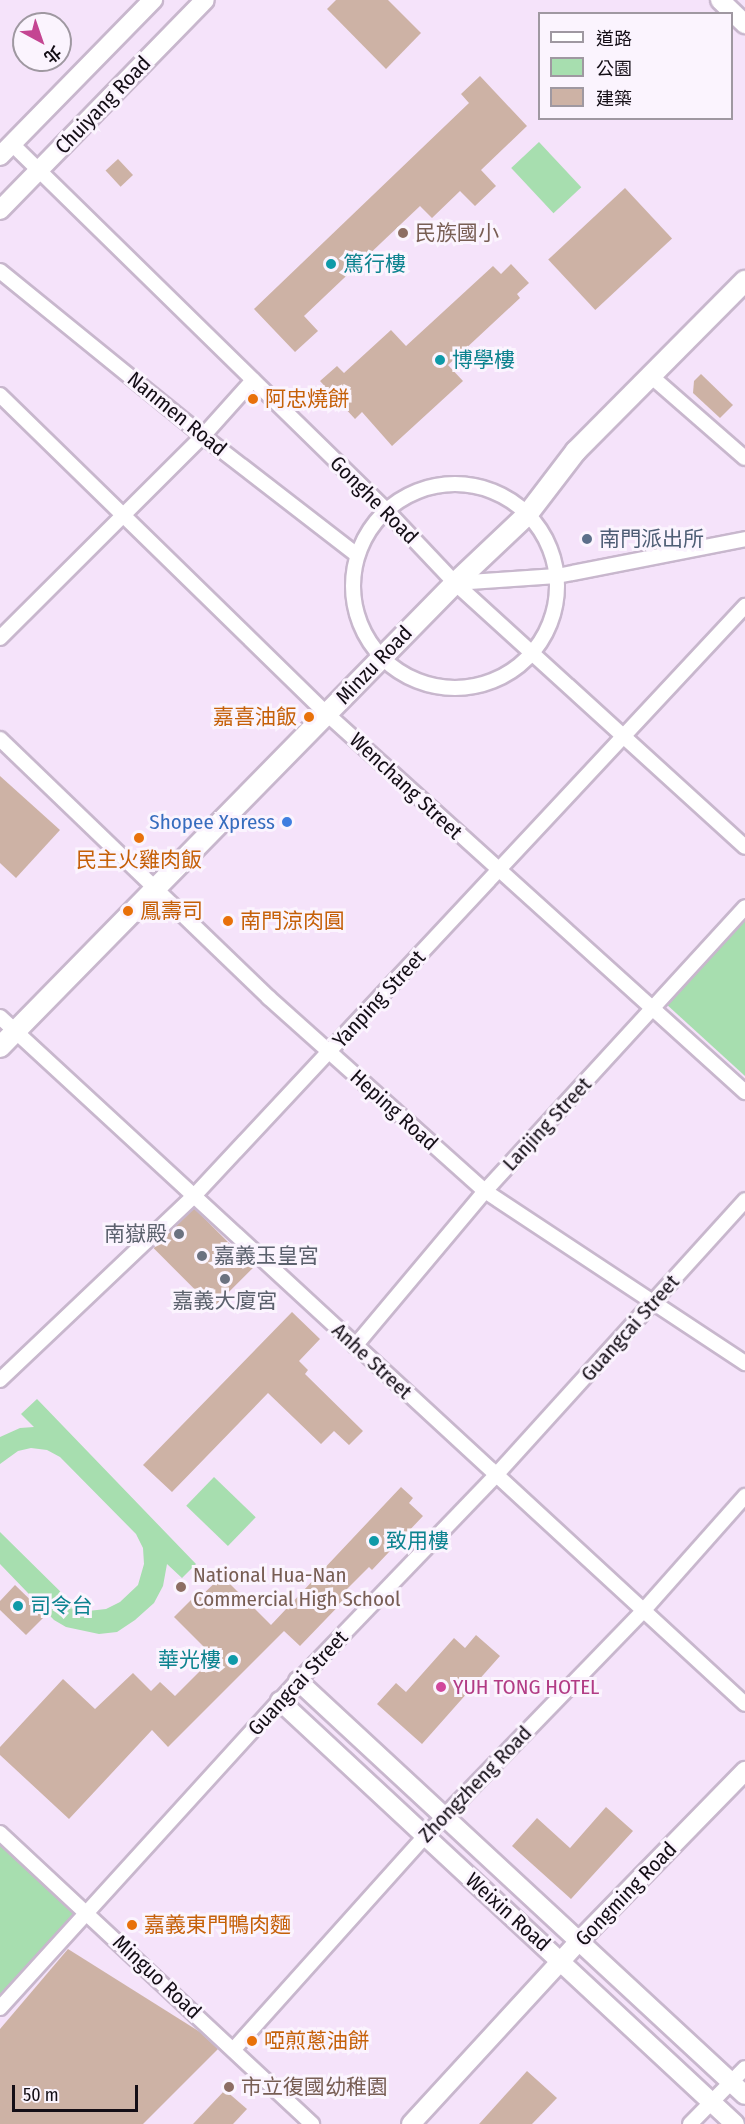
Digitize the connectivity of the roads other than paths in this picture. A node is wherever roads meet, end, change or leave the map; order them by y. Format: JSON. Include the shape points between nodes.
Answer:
{"nodes":[{"id":1,"x":153,"y":0,"type":"edge"},
{"id":2,"x":205,"y":0,"type":"edge"},
{"id":3,"x":720,"y":0,"type":"edge"},
{"id":4,"x":732,"y":12,"type":"edge"},
{"id":5,"x":733,"y":12,"type":"edge"},
{"id":6,"x":745,"y":24,"type":"edge"},
{"id":7,"x":6,"y":150,"type":"edge"},
{"id":8,"x":39,"y":170,"type":"junction"},
{"id":9,"x":0,"y":210,"type":"edge"},
{"id":10,"x":0,"y":271,"type":"edge"},
{"id":11,"x":745,"y":280,"type":"edge"},
{"id":12,"x":652,"y":377,"type":"junction"},
{"id":13,"x":253,"y":380,"type":"junction"},
{"id":14,"x":0,"y":395,"type":"edge"},
{"id":15,"x":203,"y":436,"type":"junction"},
{"id":16,"x":745,"y":458,"type":"edge"},
{"id":17,"x":386,"y":510,"type":"junction"},
{"id":18,"x":124,"y":513,"type":"junction"},
{"id":19,"x":527,"y":515,"type":"junction"},
{"id":20,"x":745,"y":539,"type":"edge"},
{"id":21,"x":357,"y":555,"type":"junction"},
{"id":22,"x":557,"y":576,"type":"junction"},
{"id":23,"x":455,"y":583,"type":"junction"},
{"id":24,"x":745,"y":606,"type":"edge"},
{"id":25,"x":0,"y":638,"type":"edge"},
{"id":26,"x":532,"y":653,"type":"junction"},
{"id":27,"x":383,"y":656,"type":"junction"},
{"id":28,"x":327,"y":714,"type":"junction"},
{"id":29,"x":623,"y":738,"type":"junction"},
{"id":30,"x":0,"y":739,"type":"edge"},
{"id":31,"x":745,"y":847,"type":"edge"},
{"id":32,"x":499,"y":871,"type":"junction"},
{"id":33,"x":157,"y":887,"type":"junction"},
{"id":34,"x":745,"y":908,"type":"edge"},
{"id":35,"x":652,"y":1009,"type":"junction"},
{"id":36,"x":0,"y":1017,"type":"edge"},
{"id":37,"x":16,"y":1031,"type":"junction"},
{"id":38,"x":0,"y":1047,"type":"edge"},
{"id":39,"x":329,"y":1052,"type":"junction"},
{"id":40,"x":745,"y":1092,"type":"edge"},
{"id":41,"x":485,"y":1191,"type":"junction"},
{"id":42,"x":193,"y":1197,"type":"junction"},
{"id":43,"x":745,"y":1200,"type":"edge"},
{"id":44,"x":653,"y":1304,"type":"junction"},
{"id":45,"x":355,"y":1346,"type":"junction"},
{"id":46,"x":745,"y":1363,"type":"edge"},
{"id":47,"x":0,"y":1380,"type":"edge"},
{"id":48,"x":496,"y":1475,"type":"junction"},
{"id":49,"x":745,"y":1496,"type":"edge"},
{"id":50,"x":643,"y":1611,"type":"junction"},
{"id":51,"x":298,"y":1681,"type":"junction"},
{"id":52,"x":280,"y":1701,"type":"junction"},
{"id":53,"x":745,"y":1704,"type":"edge"},
{"id":54,"x":745,"y":1771,"type":"edge"},
{"id":55,"x":444,"y":1815,"type":"junction"},
{"id":56,"x":0,"y":1833,"type":"edge"},
{"id":57,"x":424,"y":1837,"type":"junction"},
{"id":58,"x":87,"y":1913,"type":"junction"},
{"id":59,"x":579,"y":1941,"type":"junction"},
{"id":60,"x":562,"y":1960,"type":"junction"},
{"id":61,"x":0,"y":2008,"type":"edge"},
{"id":62,"x":234,"y":2049,"type":"junction"},
{"id":63,"x":745,"y":2068,"type":"edge"},
{"id":64,"x":731,"y":2082,"type":"junction"},
{"id":65,"x":745,"y":2095,"type":"edge"},
{"id":66,"x":711,"y":2102,"type":"junction"},
{"id":67,"x":312,"y":2124,"type":"edge"},
{"id":68,"x":411,"y":2124,"type":"edge"},
{"id":69,"x":690,"y":2124,"type":"edge"},
{"id":70,"x":735,"y":2124,"type":"edge"}],
"edges":[{"from":1,"to":7,"type":"street","name":"Chuiyang Road"},
{"from":2,"to":8,"type":"street","name":"Chuiyang Road"},
{"from":3,"to":4,"type":"street"},
{"from":5,"to":6,"type":"street"},
{"from":7,"to":8,"type":"street","name":"Gonghe Road"},
{"from":8,"to":9,"type":"street","name":"Chuiyang Road"},
{"from":8,"to":13,"type":"street","name":"Gonghe Road"},
{"from":10,"to":15,"type":"street","name":"Nanmen Road"},
{"from":11,"to":12,"type":"main road","name":"Minzu Road"},
{"from":12,"to":16,"type":"street"},
{"from":12,"to":19,"type":"main road","name":"Minzu Road","via":[[576,451]]},
{"from":13,"to":15,"type":"street"},
{"from":13,"to":17,"type":"street","name":"Gonghe Road"},
{"from":14,"to":18,"type":"street","name":"Wenchang Street"},
{"from":15,"to":18,"type":"street"},
{"from":15,"to":21,"type":"street","name":"Nanmen Road"},
{"from":17,"to":19,"type":"street","via":[[412,493],[454,484],[475,485],[505,496]]},
{"from":17,"to":21,"type":"street","via":[[368,531]]},
{"from":17,"to":23,"type":"street","name":"Gonghe Road"},
{"from":18,"to":25,"type":"street"},
{"from":18,"to":28,"type":"street","name":"Wenchang Street"},
{"from":19,"to":22,"type":"street","via":[[544,534]]},
{"from":19,"to":23,"type":"main road","name":"Minzu Road"},
{"from":20,"to":22,"type":"street"},
{"from":21,"to":27,"type":"street","via":[[352,583],[356,613],[367,640]]},
{"from":22,"to":23,"type":"street"},
{"from":22,"to":26,"type":"street","via":[[556,604],[547,630]]},
{"from":23,"to":26,"type":"street","name":"Gonghe Road"},
{"from":23,"to":27,"type":"main road","name":"Minzu Road"},
{"from":24,"to":29,"type":"street","name":"Yanping Street"},
{"from":26,"to":27,"type":"street","via":[[507,674],[477,686],[445,688],[414,680]]},
{"from":26,"to":29,"type":"street","name":"Gonghe Road"},
{"from":27,"to":28,"type":"main road","name":"Minzu Road"},
{"from":28,"to":32,"type":"street","name":"Wenchang Street"},
{"from":28,"to":33,"type":"main road","name":"Minzu Road"},
{"from":29,"to":31,"type":"street","name":"Gonghe Road"},
{"from":29,"to":32,"type":"street","name":"Yanping Street"},
{"from":30,"to":33,"type":"street","name":"Heping Road"},
{"from":32,"to":35,"type":"street","name":"Wenchang Street"},
{"from":32,"to":39,"type":"street","name":"Yanping Street"},
{"from":33,"to":37,"type":"main road","name":"Minzu Road"},
{"from":33,"to":39,"type":"street","name":"Heping Road"},
{"from":34,"to":35,"type":"street","name":"Lanjing Street"},
{"from":35,"to":40,"type":"street","name":"Wenchang Street"},
{"from":35,"to":41,"type":"street","name":"Lanjing Street"},
{"from":36,"to":37,"type":"street","name":"Anhe Street"},
{"from":37,"to":38,"type":"main road","name":"Minzu Road"},
{"from":37,"to":42,"type":"street","name":"Anhe Street"},
{"from":39,"to":41,"type":"street","name":"Heping Road"},
{"from":39,"to":42,"type":"street","name":"Yanping Street"},
{"from":41,"to":44,"type":"street","name":"Heping Road"},
{"from":41,"to":45,"type":"street","name":"Lanjing Street"},
{"from":42,"to":45,"type":"street","name":"Anhe Street"},
{"from":42,"to":47,"type":"street","name":"Yanping Street"},
{"from":43,"to":44,"type":"street","name":"Guangcai Street"},
{"from":44,"to":46,"type":"street","name":"Heping Road"},
{"from":44,"to":48,"type":"street","name":"Guangcai Street"},
{"from":45,"to":48,"type":"street","name":"Anhe Street"},
{"from":48,"to":50,"type":"street","name":"Anhe Street"},
{"from":48,"to":51,"type":"street","name":"Guangcai Street"},
{"from":49,"to":50,"type":"street","name":"Zhongzheng Road"},
{"from":50,"to":53,"type":"street","name":"Anhe Street"},
{"from":50,"to":55,"type":"street","name":"Zhongzheng Road"},
{"from":51,"to":52,"type":"street","name":"Guangcai Street"},
{"from":51,"to":55,"type":"street","name":"Weixin Road"},
{"from":52,"to":57,"type":"street","name":"Weixin Road"},
{"from":52,"to":58,"type":"street","name":"Guangcai Street"},
{"from":54,"to":59,"type":"street","name":"Gongming Road"},
{"from":55,"to":57,"type":"street","name":"Zhongzheng Road"},
{"from":55,"to":59,"type":"street","name":"Weixin Road"},
{"from":56,"to":58,"type":"street","name":"Minguo Road"},
{"from":57,"to":60,"type":"street","name":"Weixin Road"},
{"from":57,"to":62,"type":"street","name":"Zhongzheng Road"},
{"from":58,"to":61,"type":"street","name":"Guangcai Street"},
{"from":58,"to":62,"type":"street","name":"Minguo Road"},
{"from":59,"to":60,"type":"street","name":"Gongming Road"},
{"from":59,"to":64,"type":"street","name":"Weixin Road"},
{"from":60,"to":66,"type":"street","name":"Weixin Road"},
{"from":60,"to":68,"type":"street","name":"Gongming Road"},
{"from":62,"to":67,"type":"street","name":"Minguo Road"},
{"from":63,"to":64,"type":"street"},
{"from":64,"to":65,"type":"street","name":"Weixin Road"},
{"from":64,"to":66,"type":"street"},
{"from":66,"to":69,"type":"street"},
{"from":66,"to":70,"type":"street","name":"Weixin Road"}]}
